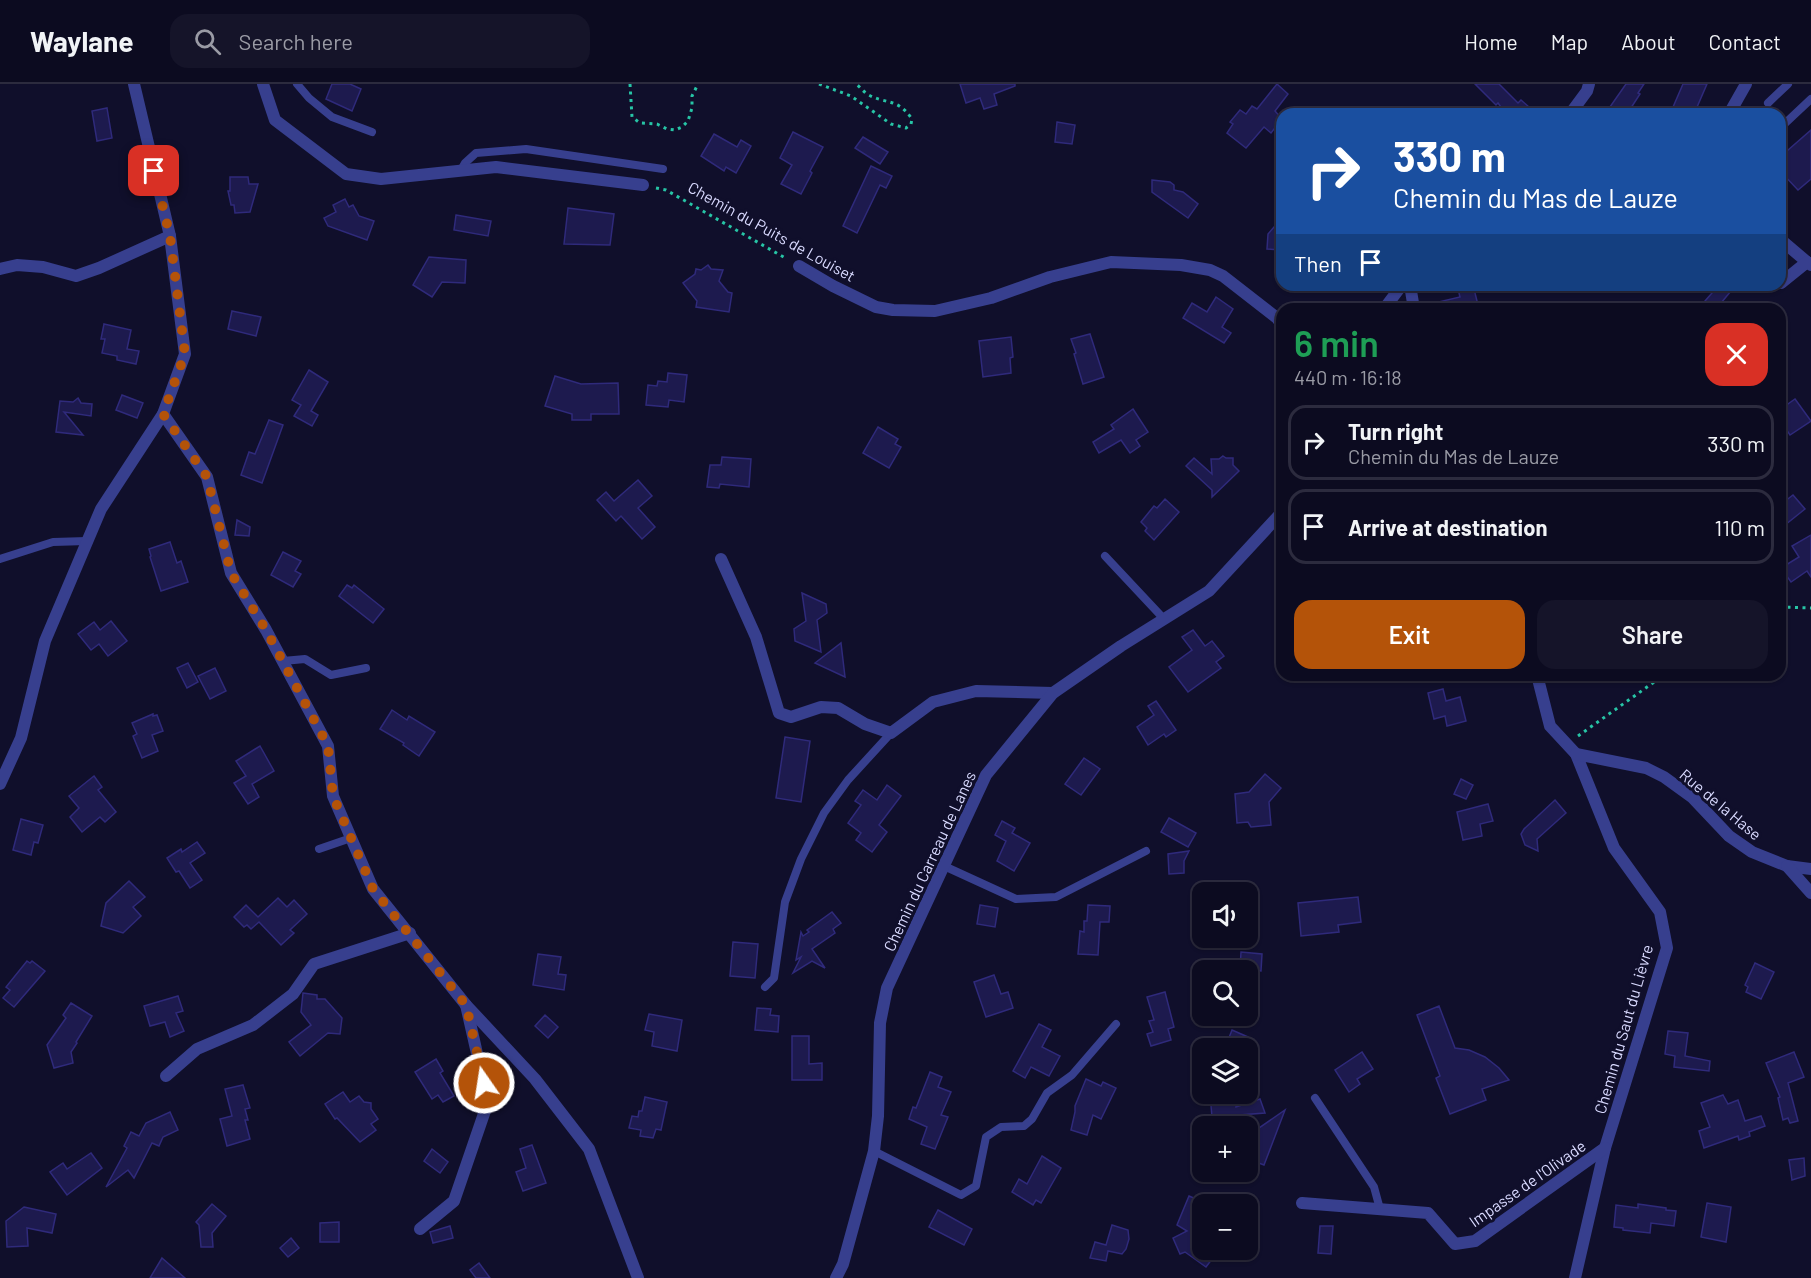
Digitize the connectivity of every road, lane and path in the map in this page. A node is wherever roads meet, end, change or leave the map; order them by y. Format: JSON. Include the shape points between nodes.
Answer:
{"nodes":[{"id":1,"x":134,"y":84,"type":"edge"},
{"id":2,"x":263,"y":84,"type":"edge"},
{"id":3,"x":297,"y":84,"type":"edge"},
{"id":4,"x":630,"y":84,"type":"edge"},
{"id":5,"x":698,"y":84,"type":"edge"},
{"id":6,"x":819,"y":84,"type":"edge"},
{"id":7,"x":856,"y":84,"type":"edge"},
{"id":8,"x":1589,"y":84,"type":"edge"},
{"id":9,"x":1746,"y":84,"type":"edge"},
{"id":10,"x":1788,"y":84,"type":"edge"},
{"id":11,"x":1811,"y":99,"type":"edge"},
{"id":12,"x":1768,"y":103,"type":"dead end"},
{"id":13,"x":1574,"y":108,"type":"edge"},
{"id":14,"x":1732,"y":108,"type":"edge"},
{"id":15,"x":1786,"y":122,"type":"edge"},
{"id":16,"x":372,"y":132,"type":"dead end"},
{"id":17,"x":663,"y":169,"type":"dead end"},
{"id":18,"x":461,"y":170,"type":"junction"},
{"id":19,"x":643,"y":185,"type":"joint"},
{"id":20,"x":170,"y":236,"type":"junction"},
{"id":21,"x":1786,"y":244,"type":"edge"},
{"id":22,"x":1809,"y":263,"type":"edge"},
{"id":23,"x":799,"y":266,"type":"joint"},
{"id":24,"x":0,"y":269,"type":"edge"},
{"id":25,"x":1786,"y":279,"type":"edge"},
{"id":26,"x":1276,"y":317,"type":"edge"},
{"id":27,"x":163,"y":414,"type":"junction"},
{"id":28,"x":1276,"y":518,"type":"edge"},
{"id":29,"x":87,"y":541,"type":"junction"},
{"id":30,"x":1106,"y":556,"type":"dead end"},
{"id":31,"x":0,"y":559,"type":"edge"},
{"id":32,"x":721,"y":559,"type":"dead end"},
{"id":33,"x":1786,"y":607,"type":"edge"},
{"id":34,"x":1811,"y":608,"type":"edge"},
{"id":35,"x":1164,"y":619,"type":"junction"},
{"id":36,"x":283,"y":661,"type":"junction"},
{"id":37,"x":366,"y":668,"type":"dead end"},
{"id":38,"x":1539,"y":681,"type":"edge"},
{"id":39,"x":1656,"y":681,"type":"edge"},
{"id":40,"x":1053,"y":693,"type":"junction"},
{"id":41,"x":891,"y":732,"type":"junction"},
{"id":42,"x":1567,"y":744,"type":"junction"},
{"id":43,"x":1576,"y":754,"type":"junction"},
{"id":44,"x":0,"y":784,"type":"edge"},
{"id":45,"x":351,"y":838,"type":"junction"},
{"id":46,"x":319,"y":849,"type":"dead end"},
{"id":47,"x":1146,"y":851,"type":"dead end"},
{"id":48,"x":944,"y":866,"type":"junction"},
{"id":49,"x":1787,"y":866,"type":"junction"},
{"id":50,"x":1811,"y":869,"type":"edge"},
{"id":51,"x":1811,"y":893,"type":"edge"},
{"id":52,"x":410,"y":933,"type":"junction"},
{"id":53,"x":765,"y":987,"type":"dead end"},
{"id":54,"x":466,"y":1005,"type":"junction"},
{"id":55,"x":1116,"y":1023,"type":"dead end"},
{"id":56,"x":166,"y":1076,"type":"dead end"},
{"id":57,"x":1315,"y":1098,"type":"dead end"},
{"id":58,"x":1605,"y":1148,"type":"junction"},
{"id":59,"x":874,"y":1151,"type":"junction"},
{"id":60,"x":1302,"y":1203,"type":"dead end"},
{"id":61,"x":1380,"y":1209,"type":"junction"},
{"id":62,"x":420,"y":1229,"type":"dead end"},
{"id":63,"x":638,"y":1278,"type":"edge"},
{"id":64,"x":836,"y":1278,"type":"edge"},
{"id":65,"x":1575,"y":1278,"type":"edge"}],
"edges":[{"from":1,"to":20,"type":"street"},
{"from":2,"to":18,"type":"street","via":[[275,120],[346,174],[381,179]]},
{"from":3,"to":16,"type":"lane","via":[[332,117]]},
{"from":4,"to":5,"type":"path","via":[[632,117],[640,123],[675,130],[688,121]]},
{"from":6,"to":7,"type":"path","via":[[851,96],[891,124],[906,128],[911,124],[906,110],[866,93]]},
{"from":8,"to":13,"type":"street"},
{"from":9,"to":14,"type":"street"},
{"from":10,"to":12,"type":"lane"},
{"from":11,"to":15,"type":"lane"},
{"from":17,"to":18,"type":"lane","via":[[526,149],[476,153]]},
{"from":18,"to":19,"type":"street","via":[[496,167]]},
{"from":19,"to":23,"type":"path","name":"Chemin du Puits de Louiset","via":[[666,190]]},
{"from":20,"to":24,"type":"street","via":[[76,276],[43,267],[17,265]]},
{"from":20,"to":27,"type":"street","via":[[185,354]]},
{"from":21,"to":22,"type":"street"},
{"from":22,"to":25,"type":"street"},
{"from":23,"to":26,"type":"street","name":"Chemin du Puits de Louiset","via":[[876,307],[935,311],[1111,261],[1181,265],[1223,276]]},
{"from":27,"to":29,"type":"street","via":[[101,509]]},
{"from":27,"to":36,"type":"street","via":[[207,477],[231,573]]},
{"from":28,"to":35,"type":"street","name":"Chemin du Carreau de Lanes","via":[[1209,591]]},
{"from":29,"to":31,"type":"lane","via":[[53,542]]},
{"from":29,"to":44,"type":"street","via":[[45,641],[21,738]]},
{"from":30,"to":35,"type":"lane"},
{"from":32,"to":41,"type":"street","via":[[756,637],[778,713],[791,717],[821,707],[838,708],[865,724]]},
{"from":33,"to":34,"type":"path"},
{"from":35,"to":40,"type":"street","name":"Chemin du Carreau de Lanes"},
{"from":36,"to":37,"type":"lane","via":[[305,659],[331,675]]},
{"from":36,"to":45,"type":"street","via":[[328,746],[333,796]]},
{"from":38,"to":42,"type":"street","name":"Chemin du Saut du Lièvre","via":[[1550,726]]},
{"from":39,"to":42,"type":"path"},
{"from":40,"to":41,"type":"street","via":[[976,692],[933,702]]},
{"from":40,"to":48,"type":"street","name":"Chemin du Carreau de Lanes","via":[[986,775]]},
{"from":41,"to":53,"type":"lane","via":[[824,813],[801,859],[785,902],[774,978]]},
{"from":42,"to":43,"type":"street","name":"Chemin du Saut du Lièvre"},
{"from":43,"to":49,"type":"street","name":"Rue de la Hase","via":[[1646,768],[1664,777],[1694,798],[1744,847]]},
{"from":43,"to":58,"type":"street","name":"Chemin du Saut du Lièvre","via":[[1614,848],[1660,912],[1667,948]]},
{"from":45,"to":46,"type":"lane"},
{"from":45,"to":52,"type":"street","via":[[373,889]]},
{"from":47,"to":48,"type":"lane","via":[[1056,897],[1016,899]]},
{"from":48,"to":59,"type":"street","name":"Chemin du Carreau de Lanes","via":[[887,988],[880,1023]]},
{"from":49,"to":50,"type":"street","name":"Rue de la Hase"},
{"from":49,"to":51,"type":"street"},
{"from":52,"to":54,"type":"street"},
{"from":52,"to":56,"type":"street","via":[[314,964],[293,994],[253,1025],[196,1049]]},
{"from":54,"to":62,"type":"street","via":[[488,1102],[454,1201]]},
{"from":54,"to":63,"type":"street","via":[[535,1079],[589,1149]]},
{"from":55,"to":59,"type":"lane","via":[[1072,1075],[1047,1093],[1032,1119],[1024,1126],[1001,1127],[986,1137],[976,1186],[961,1195]]},
{"from":57,"to":61,"type":"lane","via":[[1374,1187]]},
{"from":58,"to":61,"type":"street","name":"Impasse de l'Olivade","via":[[1475,1241],[1455,1244],[1428,1213]]},
{"from":58,"to":65,"type":"street","name":"Chemin du Saut du Lièvre"},
{"from":59,"to":64,"type":"street","name":"Chemin du Carreau de Lanes"},
{"from":60,"to":61,"type":"street","name":"Impasse de l'Olivade"}]}
